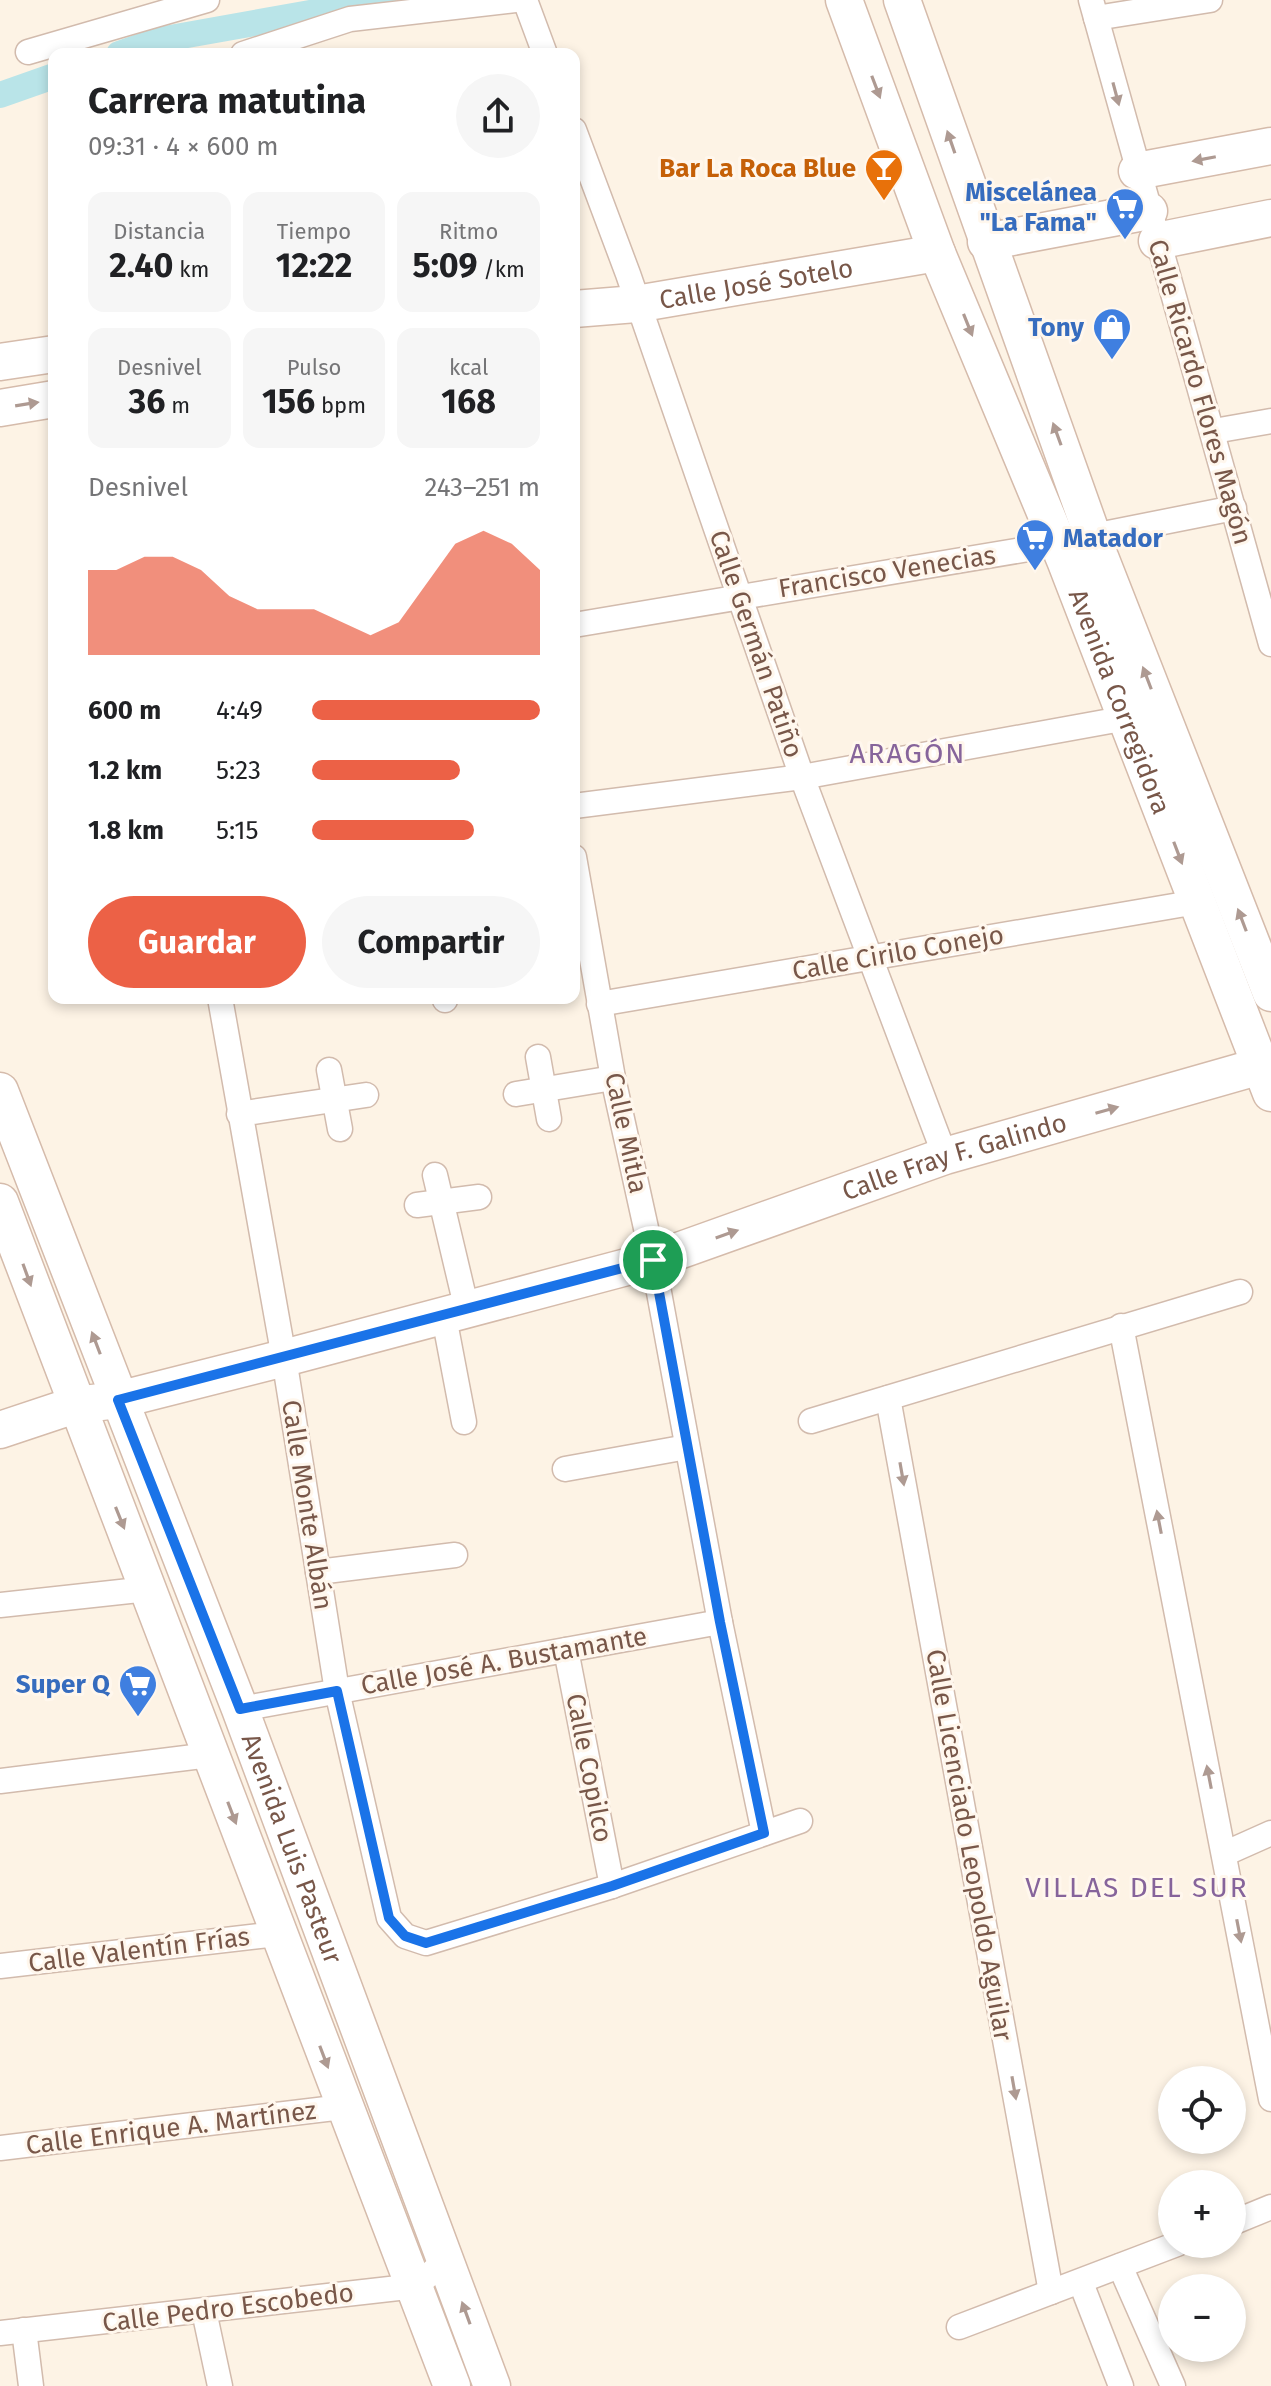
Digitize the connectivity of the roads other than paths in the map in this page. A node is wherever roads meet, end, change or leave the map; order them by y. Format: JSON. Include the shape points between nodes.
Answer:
{"nodes":[{"id":1,"x":207,"y":0,"type":"edge"},
{"id":2,"x":515,"y":0,"type":"edge"},
{"id":3,"x":525,"y":0,"type":"edge"},
{"id":4,"x":902,"y":0,"type":"edge"},
{"id":5,"x":1210,"y":0,"type":"edge"},
{"id":6,"x":459,"y":3,"type":"edge"},
{"id":7,"x":843,"y":5,"type":"edge"},
{"id":8,"x":1094,"y":9,"type":"edge"},
{"id":9,"x":261,"y":48,"type":"edge"},
{"id":10,"x":543,"y":48,"type":"edge"},
{"id":11,"x":28,"y":52,"type":"dead end"},
{"id":12,"x":1271,"y":146,"type":"edge"},
{"id":13,"x":580,"y":147,"type":"edge"},
{"id":14,"x":1137,"y":171,"type":"junction"},
{"id":15,"x":1271,"y":218,"type":"edge"},
{"id":16,"x":1153,"y":226,"type":"junction"},
{"id":17,"x":986,"y":242,"type":"junction"},
{"id":18,"x":937,"y":253,"type":"junction"},
{"id":19,"x":636,"y":304,"type":"junction"},
{"id":20,"x":580,"y":309,"type":"edge"},
{"id":21,"x":48,"y":355,"type":"edge"},
{"id":22,"x":0,"y":362,"type":"edge"},
{"id":23,"x":48,"y":400,"type":"edge"},
{"id":24,"x":0,"y":408,"type":"edge"},
{"id":25,"x":1271,"y":421,"type":"edge"},
{"id":26,"x":1214,"y":431,"type":"junction"},
{"id":27,"x":1234,"y":508,"type":"junction"},
{"id":28,"x":1076,"y":540,"type":"junction"},
{"id":29,"x":741,"y":596,"type":"junction"},
{"id":30,"x":580,"y":624,"type":"edge"},
{"id":31,"x":1270,"y":636,"type":"edge"},
{"id":32,"x":1127,"y":718,"type":"junction"},
{"id":33,"x":802,"y":777,"type":"junction"},
{"id":34,"x":580,"y":805,"type":"edge"},
{"id":35,"x":580,"y":898,"type":"edge"},
{"id":36,"x":1197,"y":902,"type":"junction"},
{"id":37,"x":870,"y":958,"type":"junction"},
{"id":38,"x":1271,"y":993,"type":"edge"},
{"id":39,"x":221,"y":1004,"type":"edge"},
{"id":40,"x":599,"y":1004,"type":"junction"},
{"id":41,"x":538,"y":1057,"type":"dead end"},
{"id":42,"x":329,"y":1070,"type":"dead end"},
{"id":43,"x":1268,"y":1074,"type":"edge"},
{"id":44,"x":613,"y":1078,"type":"junction"},
{"id":45,"x":543,"y":1088,"type":"junction"},
{"id":46,"x":0,"y":1091,"type":"edge"},
{"id":47,"x":516,"y":1094,"type":"dead end"},
{"id":48,"x":366,"y":1095,"type":"dead end"},
{"id":49,"x":334,"y":1098,"type":"junction"},
{"id":50,"x":239,"y":1114,"type":"junction"},
{"id":51,"x":549,"y":1119,"type":"dead end"},
{"id":52,"x":340,"y":1129,"type":"dead end"},
{"id":53,"x":945,"y":1156,"type":"junction"},
{"id":54,"x":435,"y":1175,"type":"dead end"},
{"id":55,"x":479,"y":1197,"type":"dead end"},
{"id":56,"x":0,"y":1202,"type":"edge"},
{"id":57,"x":442,"y":1203,"type":"junction"},
{"id":58,"x":417,"y":1205,"type":"dead end"},
{"id":59,"x":653,"y":1260,"type":"junction"},
{"id":60,"x":1240,"y":1292,"type":"dead end"},
{"id":61,"x":456,"y":1314,"type":"junction"},
{"id":62,"x":1121,"y":1326,"type":"junction"},
{"id":63,"x":284,"y":1358,"type":"junction"},
{"id":64,"x":888,"y":1398,"type":"junction"},
{"id":65,"x":118,"y":1400,"type":"junction"},
{"id":66,"x":75,"y":1405,"type":"junction"},
{"id":67,"x":811,"y":1421,"type":"dead end"},
{"id":68,"x":464,"y":1422,"type":"dead end"},
{"id":69,"x":0,"y":1430,"type":"edge"},
{"id":70,"x":687,"y":1447,"type":"junction"},
{"id":71,"x":565,"y":1469,"type":"dead end"},
{"id":72,"x":455,"y":1555,"type":"dead end"},
{"id":73,"x":318,"y":1572,"type":"junction"},
{"id":74,"x":148,"y":1589,"type":"junction"},
{"id":75,"x":0,"y":1605,"type":"edge"},
{"id":76,"x":720,"y":1622,"type":"junction"},
{"id":77,"x":566,"y":1650,"type":"junction"},
{"id":78,"x":337,"y":1691,"type":"junction"},
{"id":79,"x":240,"y":1709,"type":"junction"},
{"id":80,"x":210,"y":1755,"type":"junction"},
{"id":81,"x":0,"y":1781,"type":"edge"},
{"id":82,"x":800,"y":1821,"type":"dead end"},
{"id":83,"x":764,"y":1833,"type":"junction"},
{"id":84,"x":1271,"y":1833,"type":"edge"},
{"id":85,"x":1224,"y":1854,"type":"junction"},
{"id":86,"x":612,"y":1886,"type":"junction"},
{"id":87,"x":277,"y":1934,"type":"junction"},
{"id":88,"x":0,"y":1966,"type":"edge"},
{"id":89,"x":1271,"y":2099,"type":"edge"},
{"id":90,"x":343,"y":2107,"type":"junction"},
{"id":91,"x":0,"y":2148,"type":"edge"},
{"id":92,"x":1271,"y":2207,"type":"edge"},
{"id":93,"x":1246,"y":2217,"type":"edge"},
{"id":94,"x":1158,"y":2251,"type":"edge"},
{"id":95,"x":447,"y":2259,"type":"junction"},
{"id":96,"x":1120,"y":2266,"type":"junction"},
{"id":97,"x":1081,"y":2283,"type":"junction"},
{"id":98,"x":416,"y":2286,"type":"junction"},
{"id":99,"x":1051,"y":2292,"type":"junction"},
{"id":100,"x":204,"y":2311,"type":"junction"},
{"id":101,"x":959,"y":2327,"type":"dead end"},
{"id":102,"x":12,"y":2332,"type":"edge"},
{"id":103,"x":31,"y":2386,"type":"edge"},
{"id":104,"x":220,"y":2386,"type":"edge"},
{"id":105,"x":452,"y":2386,"type":"edge"},
{"id":106,"x":492,"y":2386,"type":"edge"},
{"id":107,"x":1121,"y":2386,"type":"edge"},
{"id":108,"x":1173,"y":2386,"type":"edge"}],
"edges":[{"from":1,"to":11,"type":"street"},
{"from":2,"to":6,"type":"street"},
{"from":3,"to":10,"type":"street"},
{"from":17,"to":4,"type":"main road","name":"Avenida Corregidora","one_way":true},
{"from":5,"to":8,"type":"street"},
{"from":6,"to":9,"type":"street","via":[[350,19]]},
{"from":7,"to":18,"type":"main road","name":"Avenida Corregidora","one_way":true},
{"from":8,"to":14,"type":"street","name":"Calle Ricardo Flores Magón","one_way":true},
{"from":12,"to":14,"type":"main road","one_way":true},
{"from":13,"to":19,"type":"street","name":"Calle Germán Patiño"},
{"from":14,"to":16,"type":"street","name":"Calle Ricardo Flores Magón"},
{"from":15,"to":16,"type":"main road"},
{"from":16,"to":17,"type":"main road"},
{"from":16,"to":26,"type":"street","name":"Calle Ricardo Flores Magón"},
{"from":28,"to":17,"type":"main road","name":"Avenida Corregidora","one_way":true},
{"from":18,"to":19,"type":"main road","name":"Calle José Sotelo"},
{"from":18,"to":28,"type":"main road","name":"Avenida Corregidora","one_way":true},
{"from":19,"to":20,"type":"main road","name":"Calle José Sotelo"},
{"from":19,"to":29,"type":"street","name":"Calle Germán Patiño"},
{"from":21,"to":22,"type":"main road"},
{"from":24,"to":23,"type":"main road","one_way":true},
{"from":25,"to":26,"type":"street"},
{"from":26,"to":27,"type":"street","name":"Calle Ricardo Flores Magón"},
{"from":27,"to":28,"type":"street","name":"Francisco Venecias"},
{"from":27,"to":31,"type":"street","name":"Calle Ricardo Flores Magón"},
{"from":28,"to":29,"type":"street","name":"Francisco Venecias"},
{"from":28,"to":32,"type":"main road","name":"Avenida Corregidora"},
{"from":38,"to":28,"type":"main road","name":"Avenida Corregidora","one_way":true},
{"from":29,"to":30,"type":"street","name":"Francisco Venecias"},
{"from":29,"to":33,"type":"street","name":"Calle Germán Patiño"},
{"from":32,"to":33,"type":"street"},
{"from":32,"to":36,"type":"main road","name":"Avenida Corregidora","one_way":true},
{"from":33,"to":34,"type":"street"},
{"from":33,"to":37,"type":"street","name":"Calle Germán Patiño"},
{"from":35,"to":40,"type":"street","name":"Calle Mitla"},
{"from":36,"to":37,"type":"street","name":"Calle Cirilo Conejo"},
{"from":36,"to":43,"type":"main road","name":"Avenida Corregidora"},
{"from":37,"to":40,"type":"street","name":"Calle Cirilo Conejo"},
{"from":37,"to":53,"type":"street","name":"Calle Germán Patiño"},
{"from":39,"to":50,"type":"street","name":"Calle Monte Albán"},
{"from":40,"to":44,"type":"street","name":"Calle Mitla"},
{"from":41,"to":45,"type":"street"},
{"from":42,"to":49,"type":"street"},
{"from":53,"to":43,"type":"main road","name":"Calle Fray F. Galindo","one_way":true},
{"from":44,"to":45,"type":"street"},
{"from":44,"to":59,"type":"street","name":"Calle Mitla"},
{"from":45,"to":47,"type":"street"},
{"from":45,"to":51,"type":"street"},
{"from":65,"to":46,"type":"main road","name":"Avenida Luis Pasteur","one_way":true},
{"from":48,"to":49,"type":"street"},
{"from":49,"to":50,"type":"street"},
{"from":49,"to":52,"type":"street"},
{"from":50,"to":63,"type":"street","name":"Calle Monte Albán"},
{"from":59,"to":53,"type":"main road","name":"Calle Fray F. Galindo","one_way":true},
{"from":54,"to":57,"type":"street"},
{"from":55,"to":57,"type":"street"},
{"from":56,"to":66,"type":"main road","name":"Avenida Luis Pasteur","one_way":true},
{"from":57,"to":58,"type":"street"},
{"from":57,"to":61,"type":"street"},
{"from":59,"to":61,"type":"main road","name":"Calle Fray F. Galindo"},
{"from":59,"to":70,"type":"street","name":"Calle Mitla"},
{"from":60,"to":62,"type":"street"},
{"from":61,"to":63,"type":"main road","name":"Calle Fray F. Galindo"},
{"from":61,"to":68,"type":"street"},
{"from":62,"to":64,"type":"street"},
{"from":85,"to":62,"type":"street","one_way":true},
{"from":63,"to":65,"type":"main road","name":"Calle Fray F. Galindo"},
{"from":63,"to":73,"type":"street","name":"Calle Monte Albán"},
{"from":64,"to":67,"type":"street"},
{"from":64,"to":99,"type":"street","name":"Calle Licenciado Leopoldo Aguilar","one_way":true},
{"from":65,"to":66,"type":"main road","name":"Calle Fray F. Galindo"},
{"from":65,"to":79,"type":"main road","name":"Avenida Luis Pasteur"},
{"from":66,"to":69,"type":"main road","name":"Calle Fray F. Galindo"},
{"from":66,"to":74,"type":"main road","name":"Avenida Luis Pasteur","one_way":true},
{"from":70,"to":71,"type":"street"},
{"from":70,"to":76,"type":"street","name":"Calle Mitla"},
{"from":72,"to":73,"type":"street"},
{"from":73,"to":78,"type":"street","name":"Calle Monte Albán"},
{"from":74,"to":75,"type":"street"},
{"from":74,"to":80,"type":"main road","name":"Avenida Luis Pasteur"},
{"from":76,"to":77,"type":"street","name":"Calle José A. Bustamante"},
{"from":76,"to":83,"type":"street","name":"Calle Mitla"},
{"from":77,"to":78,"type":"street","name":"Calle José A. Bustamante"},
{"from":77,"to":86,"type":"street","name":"Calle Copilco"},
{"from":78,"to":79,"type":"street","name":"Calle José A. Bustamante"},
{"from":78,"to":86,"type":"street","name":"Calle Monte Albán","via":[[389,1918],[405,1936],[426,1943]]},
{"from":79,"to":95,"type":"main road","name":"Avenida Luis Pasteur"},
{"from":80,"to":81,"type":"street"},
{"from":80,"to":87,"type":"main road","name":"Avenida Luis Pasteur","one_way":true},
{"from":82,"to":83,"type":"street"},
{"from":83,"to":86,"type":"street"},
{"from":84,"to":85,"type":"street"},
{"from":85,"to":89,"type":"street","one_way":true},
{"from":87,"to":88,"type":"street","name":"Calle Valentín Frías"},
{"from":87,"to":90,"type":"main road","name":"Avenida Luis Pasteur","one_way":true},
{"from":90,"to":91,"type":"street","name":"Calle Enrique A. Martínez"},
{"from":90,"to":98,"type":"main road","name":"Avenida Luis Pasteur"},
{"from":92,"to":93,"type":"street"},
{"from":94,"to":96,"type":"street"},
{"from":95,"to":98,"type":"street"},
{"from":106,"to":95,"type":"main road","name":"Avenida Luis Pasteur","one_way":true},
{"from":96,"to":97,"type":"street"},
{"from":96,"to":108,"type":"street"},
{"from":97,"to":99,"type":"street"},
{"from":97,"to":107,"type":"street"},
{"from":98,"to":100,"type":"street","name":"Calle Pedro Escobedo"},
{"from":98,"to":105,"type":"main road","name":"Avenida Luis Pasteur"},
{"from":99,"to":101,"type":"street"},
{"from":100,"to":102,"type":"street","name":"Calle Pedro Escobedo"},
{"from":100,"to":104,"type":"street"},
{"from":102,"to":103,"type":"street"}]}
